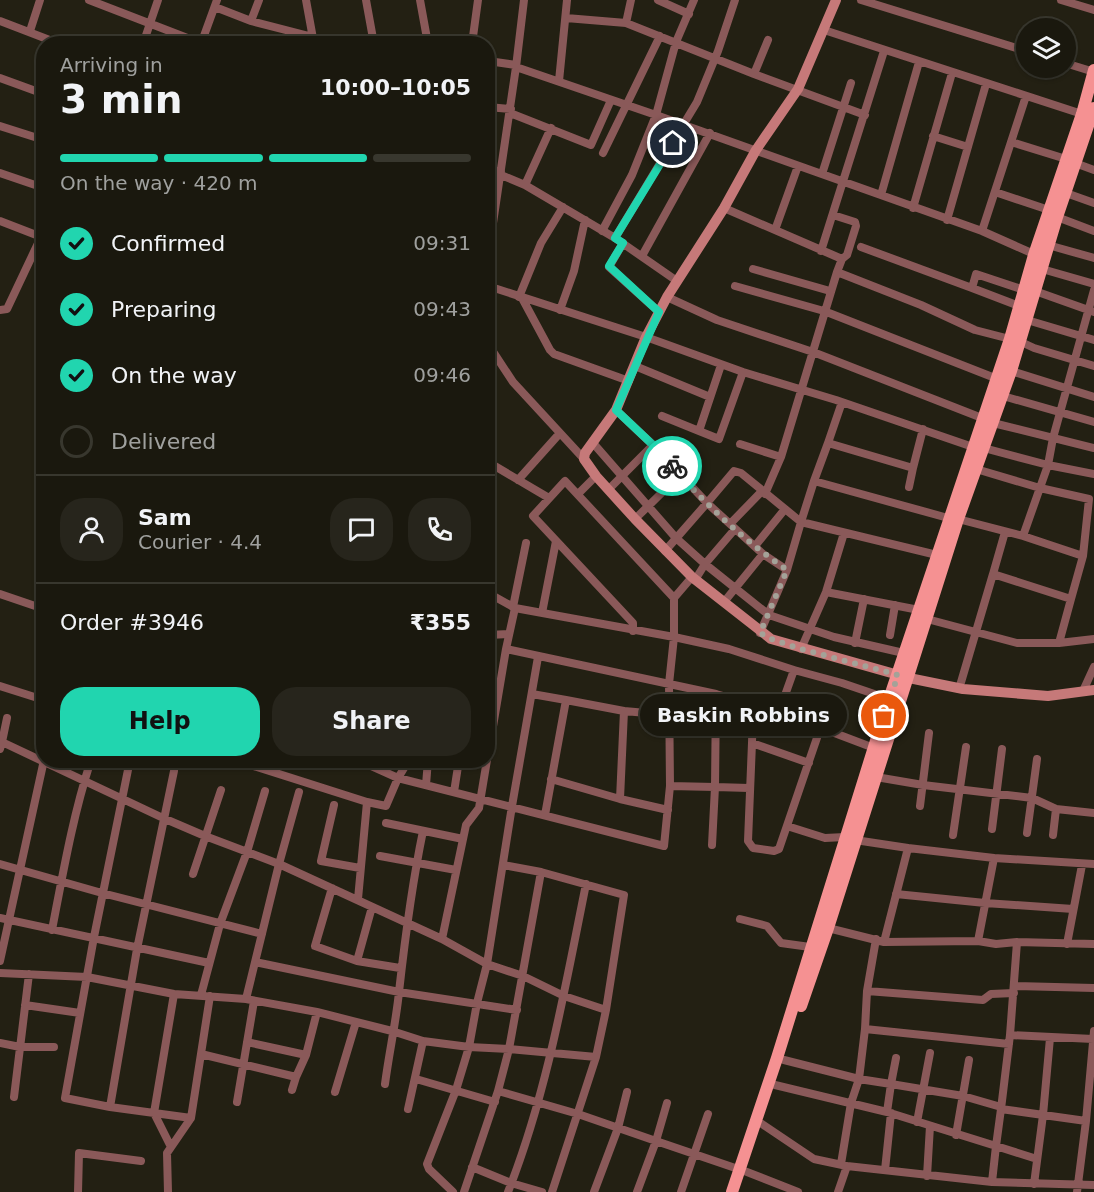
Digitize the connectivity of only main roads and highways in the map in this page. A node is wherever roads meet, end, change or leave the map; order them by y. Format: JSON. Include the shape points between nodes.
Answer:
{"nodes":[{"id":1,"x":1094,"y":72,"type":"edge"},
{"id":2,"x":1094,"y":108,"type":"edge"},
{"id":3,"x":1071,"y":161,"type":"junction"},
{"id":4,"x":1053,"y":214,"type":"junction"},
{"id":5,"x":1040,"y":261,"type":"junction"},
{"id":6,"x":1029,"y":290,"type":"junction"},
{"id":7,"x":1015,"y":340,"type":"junction"},
{"id":8,"x":988,"y":421,"type":"junction"},
{"id":9,"x":977,"y":446,"type":"junction"},
{"id":10,"x":953,"y":519,"type":"junction"},
{"id":11,"x":923,"y":614,"type":"junction"},
{"id":12,"x":903,"y":677,"type":"junction"},
{"id":13,"x":850,"y":839,"type":"junction"},
{"id":14,"x":743,"y":1171,"type":"junction"},
{"id":15,"x":732,"y":1192,"type":"edge"},
{"id":16,"x":740,"y":1192,"type":"edge"}],
"edges":[{"from":1,"to":3,"type":"main road"},
{"from":2,"to":3,"type":"main road"},
{"from":3,"to":4,"type":"main road"},
{"from":3,"to":4,"type":"main road","via":[[1066,193]]},
{"from":4,"to":5,"type":"main road"},
{"from":4,"to":5,"type":"main road","via":[[1048,245]]},
{"from":5,"to":6,"type":"main road"},
{"from":6,"to":7,"type":"main road","via":[[1019,306]]},
{"from":6,"to":7,"type":"main road","via":[[1027,320]]},
{"from":7,"to":8,"type":"main road","via":[[995,378]]},
{"from":7,"to":8,"type":"main road","via":[[1003,396]]},
{"from":8,"to":9,"type":"main road"},
{"from":9,"to":10,"type":"main road"},
{"from":9,"to":10,"type":"main road","via":[[976,469]]},
{"from":10,"to":11,"type":"main road"},
{"from":10,"to":11,"type":"main road","via":[[937,555]]},
{"from":11,"to":12,"type":"main road"},
{"from":12,"to":13,"type":"main road","via":[[876,777]]},
{"from":12,"to":13,"type":"main road","via":[[889,699]]},
{"from":13,"to":14,"type":"main road","via":[[810,947]]},
{"from":13,"to":14,"type":"main road","via":[[828,928]]},
{"from":14,"to":15,"type":"main road"},
{"from":14,"to":16,"type":"main road"}]}
